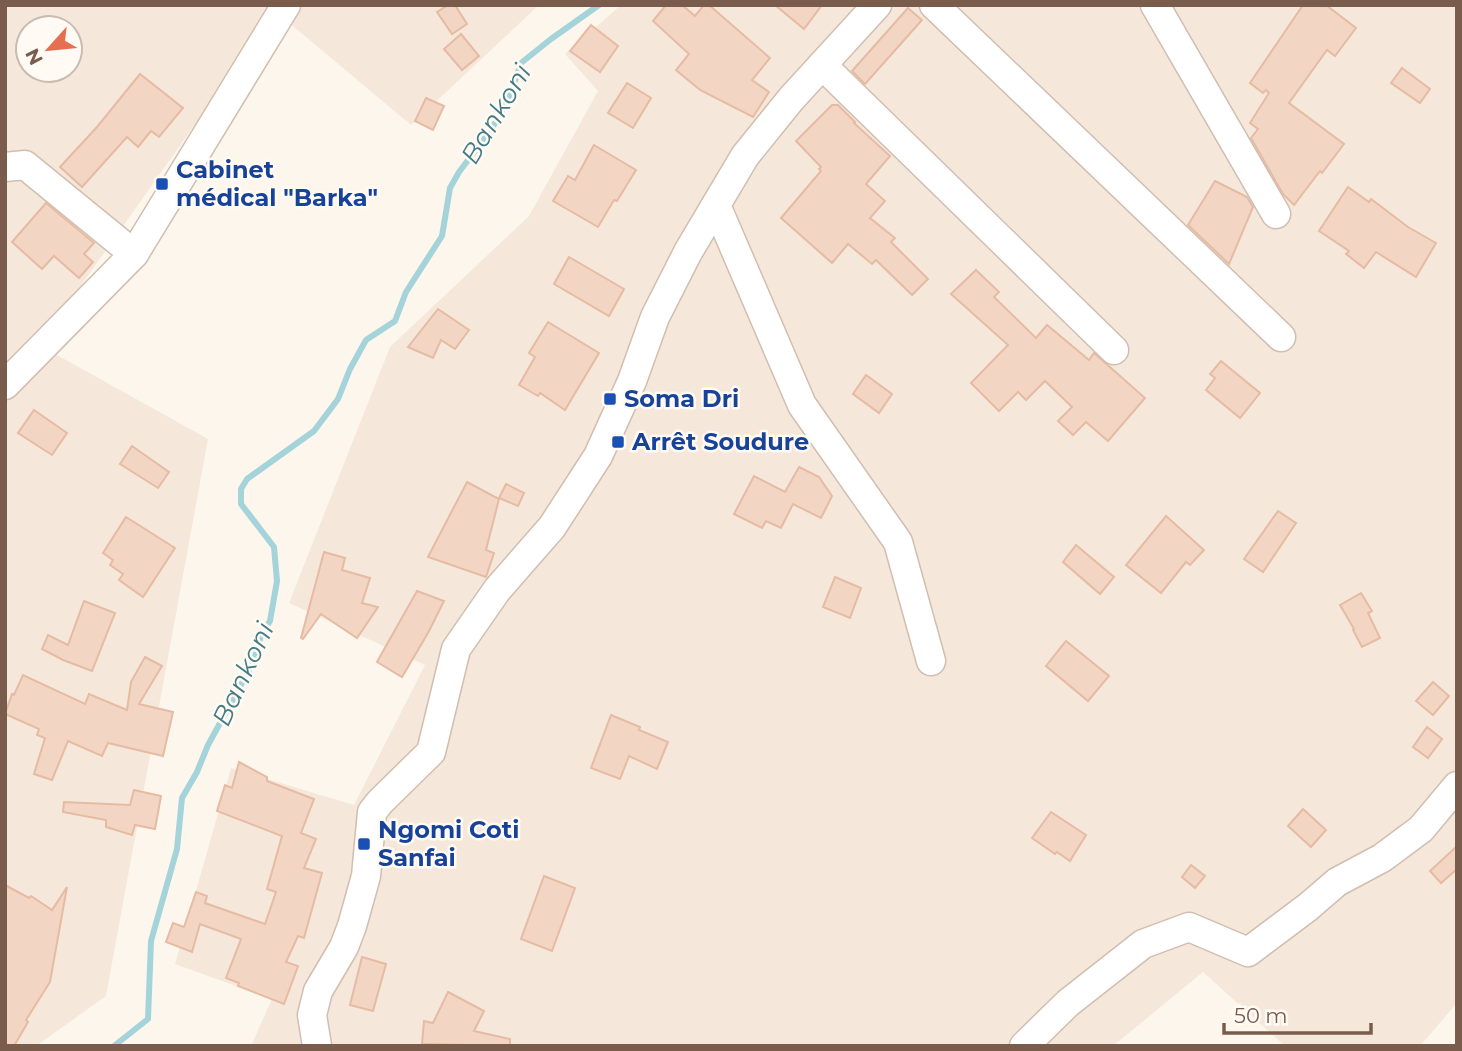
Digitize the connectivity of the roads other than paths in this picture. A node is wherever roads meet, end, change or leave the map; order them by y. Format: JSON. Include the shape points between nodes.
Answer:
{"nodes":[{"id":1,"x":286,"y":5,"type":"edge"},
{"id":2,"x":877,"y":5,"type":"edge"},
{"id":3,"x":934,"y":5,"type":"edge"},
{"id":4,"x":1155,"y":5,"type":"edge"},
{"id":5,"x":822,"y":65,"type":"junction"},
{"id":6,"x":5,"y":167,"type":"edge"},
{"id":7,"x":716,"y":205,"type":"junction"},
{"id":8,"x":1276,"y":214,"type":"dead end"},
{"id":9,"x":134,"y":254,"type":"junction"},
{"id":10,"x":1281,"y":337,"type":"dead end"},
{"id":11,"x":1114,"y":350,"type":"dead end"},
{"id":12,"x":5,"y":385,"type":"edge"},
{"id":13,"x":931,"y":660,"type":"dead end"},
{"id":14,"x":1457,"y":786,"type":"edge"},
{"id":15,"x":317,"y":1046,"type":"edge"},
{"id":16,"x":1024,"y":1046,"type":"edge"}],
"edges":[{"from":1,"to":9,"type":"street"},
{"from":2,"to":5,"type":"street"},
{"from":3,"to":10,"type":"street"},
{"from":4,"to":8,"type":"street"},
{"from":5,"to":7,"type":"street","via":[[745,156]]},
{"from":5,"to":11,"type":"street"},
{"from":6,"to":9,"type":"street","via":[[25,166]]},
{"from":7,"to":13,"type":"street","via":[[802,405],[898,542]]},
{"from":7,"to":15,"type":"street","via":[[655,317],[598,456],[552,527],[497,590],[456,649],[431,752],[372,812],[366,876],[352,926],[318,991],[312,1015]]},
{"from":9,"to":12,"type":"street"},
{"from":14,"to":16,"type":"street","via":[[1421,829],[1382,858],[1337,882],[1248,952],[1189,927],[1143,944],[1068,1003]]}]}
